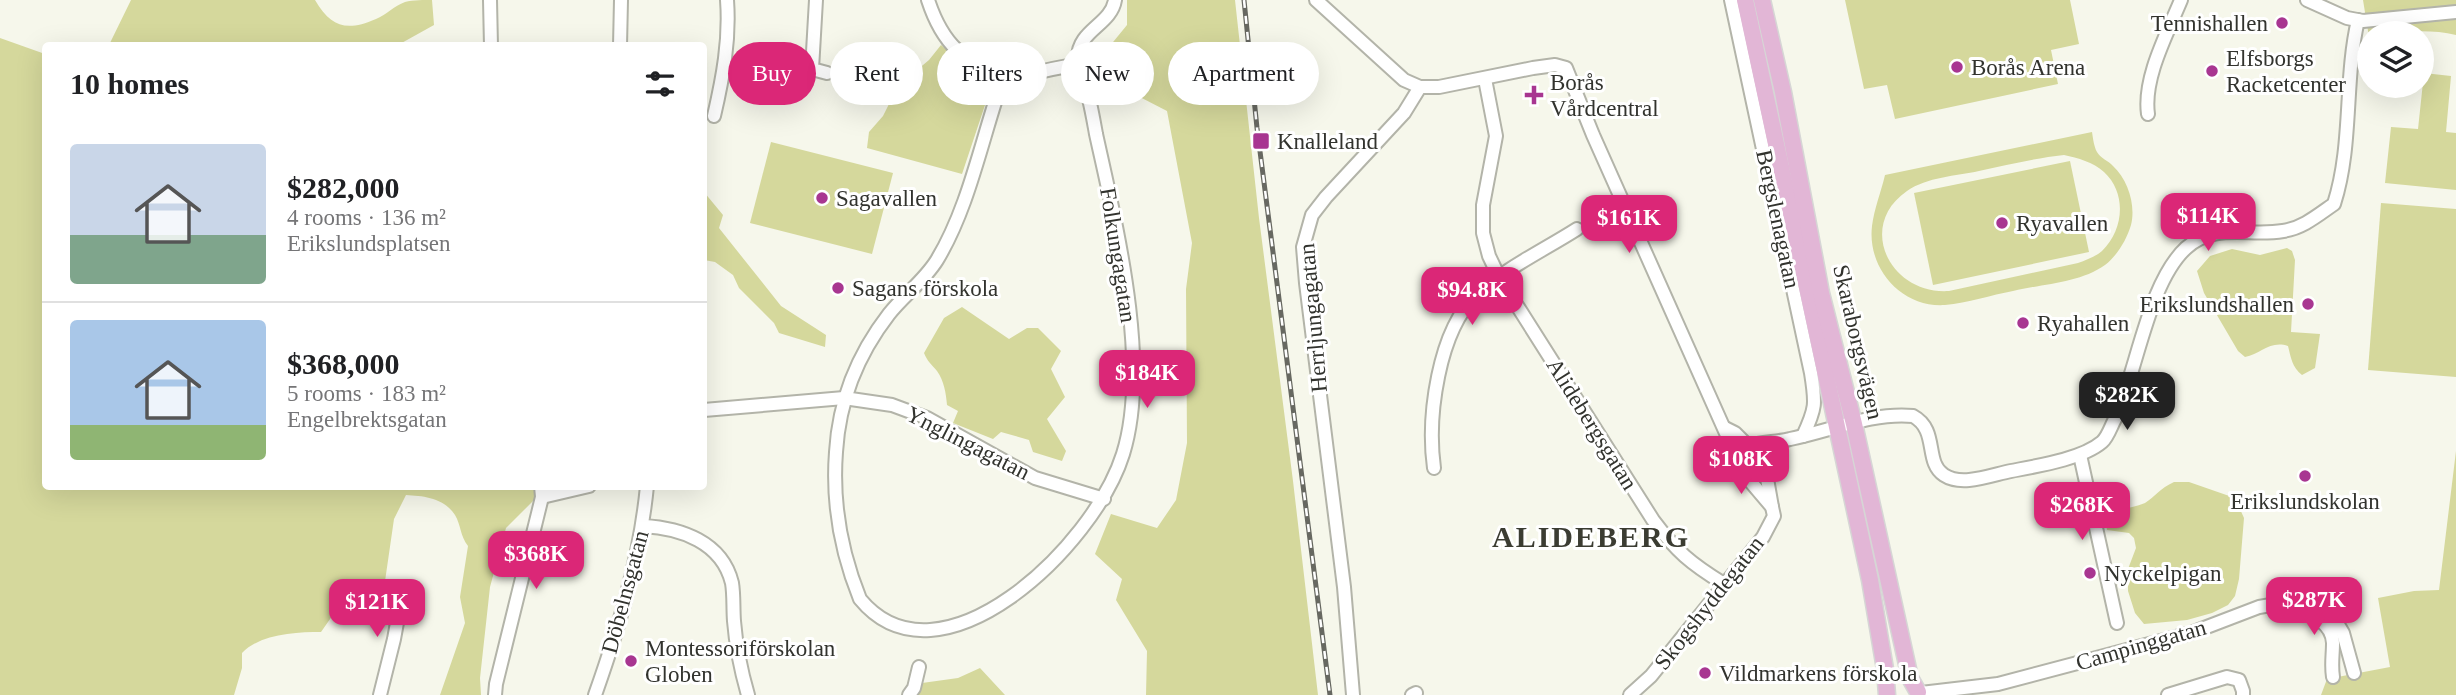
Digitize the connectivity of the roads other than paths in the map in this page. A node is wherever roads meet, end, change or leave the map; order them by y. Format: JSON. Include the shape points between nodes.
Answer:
{"nodes":[{"id":1,"x":490,"y":0,"type":"edge"},
{"id":2,"x":621,"y":0,"type":"edge"},
{"id":3,"x":727,"y":0,"type":"edge"},
{"id":4,"x":816,"y":0,"type":"edge"},
{"id":5,"x":928,"y":0,"type":"edge"},
{"id":6,"x":1115,"y":0,"type":"edge"},
{"id":7,"x":1316,"y":0,"type":"edge"},
{"id":8,"x":1731,"y":0,"type":"edge"},
{"id":9,"x":1745,"y":0,"type":"edge"},
{"id":10,"x":1762,"y":0,"type":"edge"},
{"id":11,"x":2181,"y":0,"type":"edge"},
{"id":12,"x":2307,"y":0,"type":"edge"},
{"id":13,"x":2456,"y":12,"type":"edge"},
{"id":14,"x":2358,"y":20,"type":"junction"},
{"id":15,"x":491,"y":42,"type":"edge"},
{"id":16,"x":620,"y":42,"type":"edge"},
{"id":17,"x":949,"y":42,"type":"edge"},
{"id":18,"x":1082,"y":42,"type":"edge"},
{"id":19,"x":827,"y":73,"type":"dead end"},
{"id":20,"x":1485,"y":79,"type":"junction"},
{"id":21,"x":1420,"y":87,"type":"junction"},
{"id":22,"x":994,"y":105,"type":"edge"},
{"id":23,"x":1090,"y":105,"type":"edge"},
{"id":24,"x":2148,"y":114,"type":"dead end"},
{"id":25,"x":715,"y":116,"type":"dead end"},
{"id":26,"x":1577,"y":229,"type":"dead end"},
{"id":27,"x":1499,"y":277,"type":"junction"},
{"id":28,"x":844,"y":398,"type":"junction"},
{"id":29,"x":707,"y":410,"type":"edge"},
{"id":30,"x":1854,"y":424,"type":"junction"},
{"id":31,"x":1725,"y":428,"type":"junction"},
{"id":32,"x":1836,"y":428,"type":"junction"},
{"id":33,"x":1803,"y":436,"type":"junction"},
{"id":34,"x":1788,"y":440,"type":"junction"},
{"id":35,"x":1750,"y":445,"type":"junction"},
{"id":36,"x":2080,"y":454,"type":"junction"},
{"id":37,"x":1738,"y":460,"type":"junction"},
{"id":38,"x":1757,"y":463,"type":"junction"},
{"id":39,"x":1434,"y":468,"type":"dead end"},
{"id":40,"x":647,"y":490,"type":"edge"},
{"id":41,"x":542,"y":492,"type":"edge"},
{"id":42,"x":1104,"y":499,"type":"junction"},
{"id":43,"x":643,"y":526,"type":"junction"},
{"id":44,"x":1067,"y":564,"type":"dead end"},
{"id":45,"x":1724,"y":584,"type":"junction"},
{"id":46,"x":403,"y":590,"type":"dead end"},
{"id":47,"x":2283,"y":603,"type":"junction"},
{"id":48,"x":2117,"y":623,"type":"dead end"},
{"id":49,"x":876,"y":629,"type":"dead end"},
{"id":50,"x":919,"y":667,"type":"dead end"},
{"id":51,"x":2354,"y":673,"type":"dead end"},
{"id":52,"x":2333,"y":677,"type":"dead end"},
{"id":53,"x":2000,"y":689,"type":"edge"},
{"id":54,"x":1921,"y":693,"type":"edge"},
{"id":55,"x":2243,"y":693,"type":"edge"},
{"id":56,"x":380,"y":695,"type":"edge"},
{"id":57,"x":495,"y":695,"type":"edge"},
{"id":58,"x":595,"y":695,"type":"edge"},
{"id":59,"x":748,"y":695,"type":"edge"},
{"id":60,"x":909,"y":695,"type":"edge"},
{"id":61,"x":1353,"y":695,"type":"edge"},
{"id":62,"x":1630,"y":695,"type":"edge"},
{"id":63,"x":1887,"y":695,"type":"edge"},
{"id":64,"x":1896,"y":695,"type":"edge"},
{"id":65,"x":1978,"y":695,"type":"edge"},
{"id":66,"x":2168,"y":695,"type":"edge"}],
"edges":[{"from":1,"to":15,"type":"street"},
{"from":2,"to":16,"type":"street"},
{"from":3,"to":25,"type":"street","via":[[726,64]]},
{"from":4,"to":19,"type":"street","via":[[812,69]]},
{"from":5,"to":17,"type":"street"},
{"from":6,"to":18,"type":"street","via":[[1111,14]]},
{"from":7,"to":21,"type":"street","via":[[1404,80]]},
{"from":8,"to":33,"type":"street","name":"Bergslenagatan","via":[[1811,373],[1814,414]]},
{"from":9,"to":32,"type":"main road","name":"Skaraborgsvägen"},
{"from":10,"to":30,"type":"main road","name":"Skaraborgsvägen","via":[[1821,293]]},
{"from":11,"to":24,"type":"street","via":[[2150,82]]},
{"from":12,"to":14,"type":"street"},
{"from":13,"to":14,"type":"street","via":[[2377,22]]},
{"from":14,"to":36,"type":"street","via":[[2343,169],[2334,204],[2292,229],[2263,233],[2233,230],[2191,244],[2165,276],[2122,403],[2104,441]]},
{"from":20,"to":21,"type":"street"},
{"from":20,"to":27,"type":"street","name":"Alidebergsgatan","via":[[1496,136],[1483,205],[1483,233]]},
{"from":20,"to":31,"type":"street","via":[[1555,65],[1566,68]]},
{"from":21,"to":61,"type":"street","name":"Herrljungagatan","via":[[1404,113],[1312,215],[1303,247]]},
{"from":22,"to":28,"type":"street","via":[[948,239],[923,279],[873,338]]},
{"from":23,"to":42,"type":"street","name":"Folkungagatan","via":[[1120,249],[1133,365],[1124,452]]},
{"from":26,"to":27,"type":"street"},
{"from":27,"to":39,"type":"street","via":[[1476,295],[1456,320],[1446,349],[1431,422]]},
{"from":27,"to":45,"type":"street","name":"Alidebergsgatan","via":[[1653,520],[1688,561]]},
{"from":28,"to":29,"type":"street","name":"Ynglingagatan"},
{"from":28,"to":42,"type":"street","name":"Ynglingagatan","via":[[892,405],[927,418],[1035,478]]},
{"from":28,"to":49,"type":"street","via":[[836,447],[837,518],[850,574]]},
{"from":30,"to":32,"type":"street"},
{"from":30,"to":36,"type":"street","via":[[1899,415],[1919,419],[1928,431],[1936,466],[1942,474],[1960,480]]},
{"from":30,"to":54,"type":"main road","name":"Skaraborgsvägen","via":[[1909,671]]},
{"from":31,"to":35,"type":"street"},
{"from":31,"to":37,"type":"street"},
{"from":32,"to":33,"type":"street"},
{"from":32,"to":63,"type":"main road","name":"Skaraborgsvägen","via":[[1870,580]]},
{"from":33,"to":34,"type":"street"},
{"from":34,"to":35,"type":"street"},
{"from":34,"to":38,"type":"street"},
{"from":35,"to":37,"type":"street","via":[[1738,452]]},
{"from":35,"to":38,"type":"street","via":[[1760,450]]},
{"from":36,"to":48,"type":"street"},
{"from":37,"to":38,"type":"street","via":[[1741,465]]},
{"from":38,"to":45,"type":"street","name":"Skogshyddegatan","via":[[1750,481],[1774,516],[1763,537]]},
{"from":40,"to":43,"type":"street","name":"Döbelnsgatan"},
{"from":41,"to":57,"type":"street"},
{"from":42,"to":44,"type":"street","name":"Folkungagatan"},
{"from":43,"to":58,"type":"street","name":"Döbelnsgatan","via":[[635,567]]},
{"from":43,"to":59,"type":"street","via":[[692,537],[716,550],[725,564]]},
{"from":45,"to":62,"type":"street","name":"Skogshyddegatan","via":[[1651,676]]},
{"from":46,"to":56,"type":"street"},
{"from":47,"to":51,"type":"street","name":"Campinggatan","via":[[2310,603],[2333,616],[2343,633]]},
{"from":47,"to":52,"type":"street","via":[[2327,626],[2333,639]]},
{"from":47,"to":53,"type":"street","name":"Campinggatan"},
{"from":50,"to":60,"type":"street"},
{"from":53,"to":54,"type":"street","name":"Campinggatan"},
{"from":53,"to":65,"type":"street","name":"Campinggatan"},
{"from":54,"to":64,"type":"main road"},
{"from":55,"to":66,"type":"street","via":[[2239,680],[2227,677]]}]}
